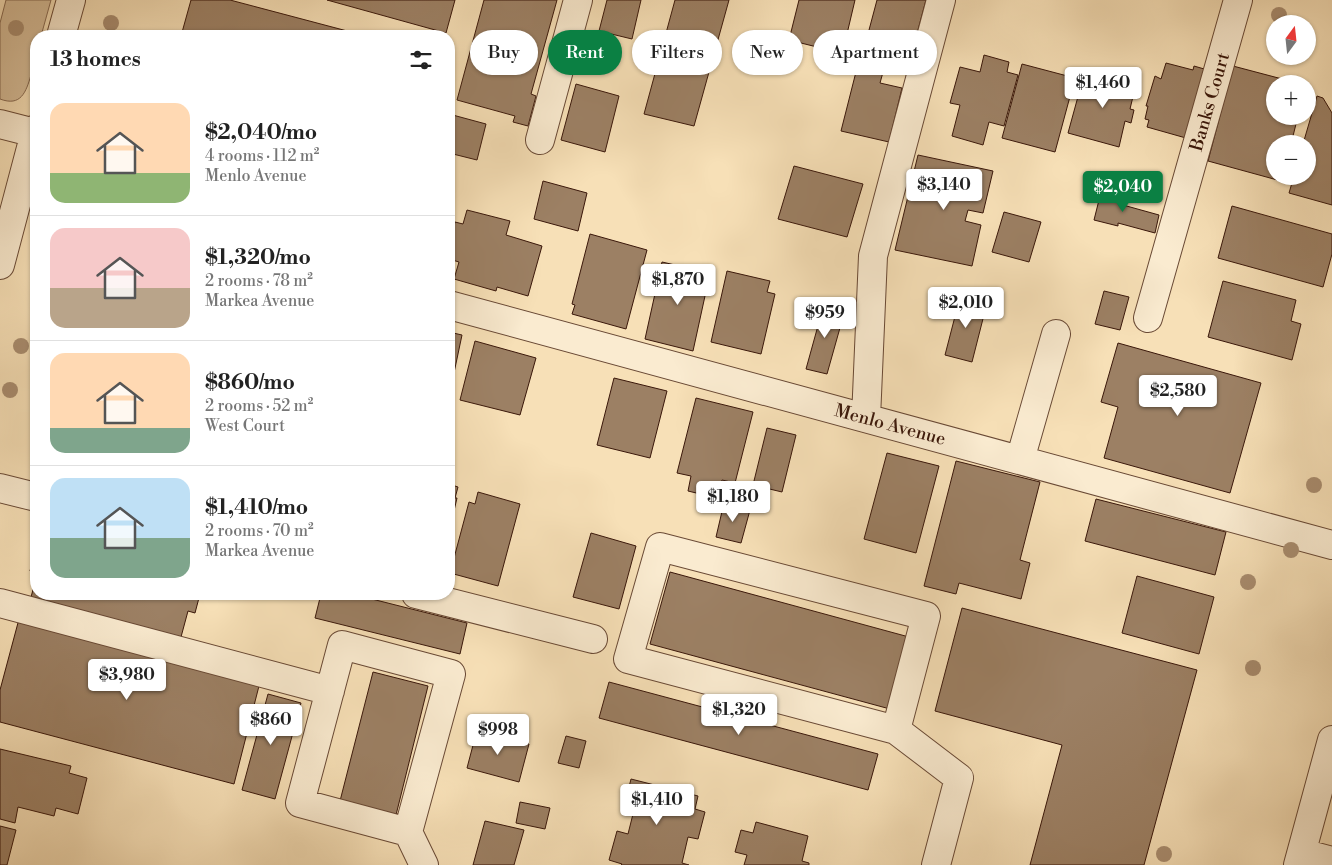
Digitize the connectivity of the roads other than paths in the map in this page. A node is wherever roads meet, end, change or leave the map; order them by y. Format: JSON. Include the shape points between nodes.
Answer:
{"nodes":[{"id":1,"x":71,"y":0,"type":"edge"},
{"id":2,"x":578,"y":0,"type":"edge"},
{"id":3,"x":941,"y":0,"type":"edge"},
{"id":4,"x":1238,"y":0,"type":"edge"},
{"id":5,"x":63,"y":30,"type":"edge"},
{"id":6,"x":0,"y":124,"type":"edge"},
{"id":7,"x":30,"y":130,"type":"edge"},
{"id":8,"x":540,"y":140,"type":"dead end"},
{"id":9,"x":30,"y":176,"type":"edge"},
{"id":10,"x":28,"y":191,"type":"edge"},
{"id":11,"x":0,"y":265,"type":"edge"},
{"id":12,"x":455,"y":307,"type":"edge"},
{"id":13,"x":1148,"y":318,"type":"dead end"},
{"id":14,"x":1056,"y":334,"type":"dead end"},
{"id":15,"x":866,"y":418,"type":"junction"},
{"id":16,"x":1020,"y":460,"type":"junction"},
{"id":17,"x":0,"y":488,"type":"edge"},
{"id":18,"x":30,"y":496,"type":"edge"},
{"id":19,"x":1332,"y":545,"type":"edge"},
{"id":20,"x":440,"y":600,"type":"edge"},
{"id":21,"x":0,"y":603,"type":"edge"},
{"id":22,"x":593,"y":639,"type":"dead end"},
{"id":23,"x":330,"y":691,"type":"junction"},
{"id":24,"x":896,"y":730,"type":"junction"},
{"id":25,"x":1332,"y":740,"type":"edge"},
{"id":26,"x":408,"y":832,"type":"junction"},
{"id":27,"x":1300,"y":859,"type":"edge"},
{"id":28,"x":1332,"y":861,"type":"edge"},
{"id":29,"x":424,"y":865,"type":"edge"},
{"id":30,"x":936,"y":865,"type":"edge"}],
"edges":[{"from":1,"to":5,"type":"street"},
{"from":2,"to":8,"type":"street"},
{"from":3,"to":15,"type":"street","via":[[873,256]]},
{"from":4,"to":13,"type":"street","name":"Banks Court"},
{"from":6,"to":7,"type":"street"},
{"from":9,"to":10,"type":"street"},
{"from":10,"to":11,"type":"street"},
{"from":12,"to":15,"type":"street","name":"Menlo Avenue"},
{"from":14,"to":16,"type":"street"},
{"from":15,"to":16,"type":"street","name":"Menlo Avenue"},
{"from":16,"to":19,"type":"street","name":"Menlo Avenue"},
{"from":17,"to":18,"type":"street"},
{"from":20,"to":22,"type":"street"},
{"from":21,"to":23,"type":"street"},
{"from":23,"to":26,"type":"street","via":[[300,803]]},
{"from":23,"to":26,"type":"street","via":[[342,645],[451,674]]},
{"from":24,"to":24,"type":"street","via":[[628,659],[660,546],[926,616]]},
{"from":24,"to":30,"type":"street","via":[[959,778]]},
{"from":25,"to":27,"type":"street"},
{"from":26,"to":29,"type":"street"},
{"from":27,"to":28,"type":"street"}]}
